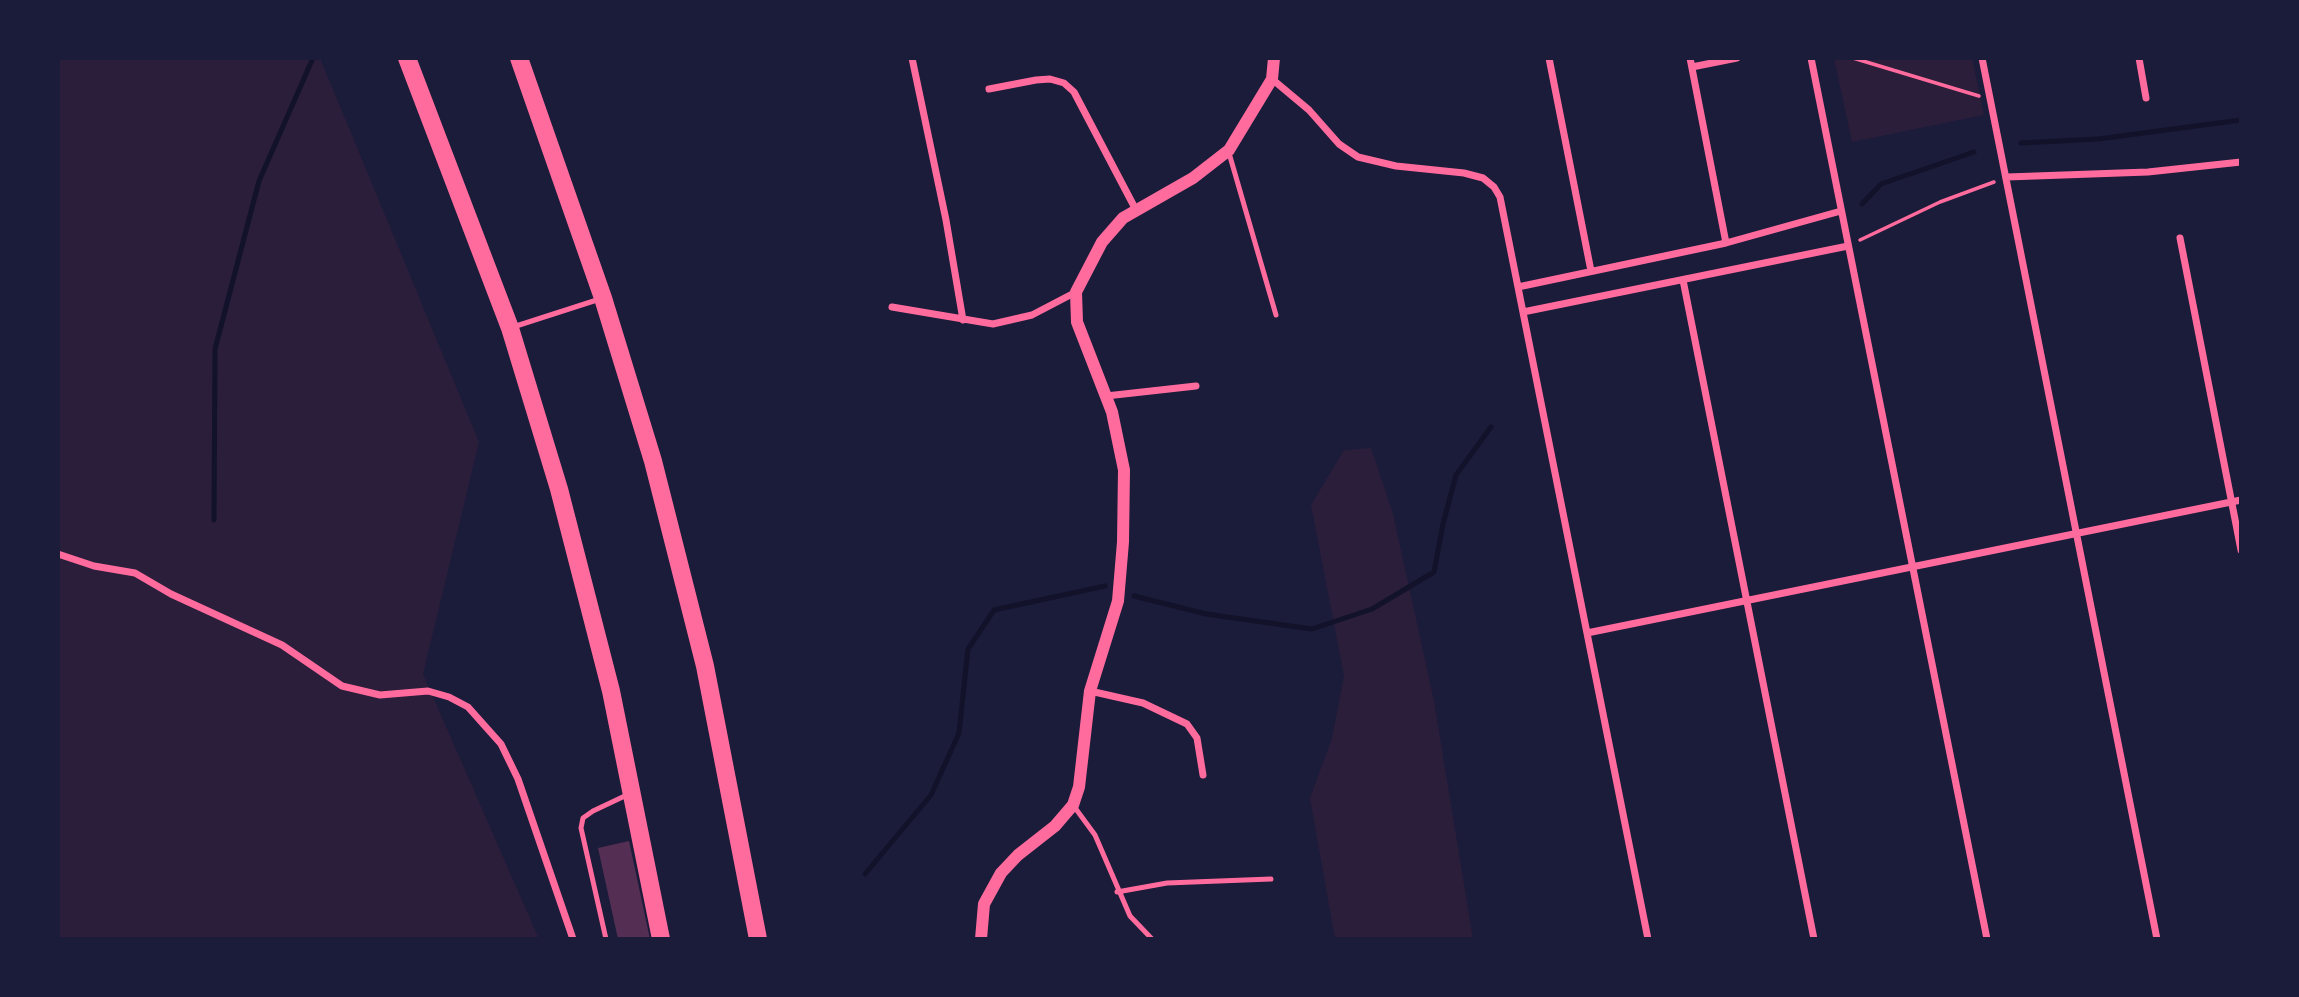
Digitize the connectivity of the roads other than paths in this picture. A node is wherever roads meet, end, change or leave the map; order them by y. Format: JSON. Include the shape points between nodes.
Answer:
{"nodes":[{"id":1,"x":407,"y":58,"type":"edge"},
{"id":2,"x":519,"y":58,"type":"edge"},
{"id":3,"x":912,"y":58,"type":"edge"},
{"id":4,"x":1273,"y":58,"type":"edge"},
{"id":5,"x":1549,"y":58,"type":"edge"},
{"id":6,"x":1690,"y":58,"type":"edge"},
{"id":7,"x":1737,"y":58,"type":"edge"},
{"id":8,"x":1811,"y":58,"type":"edge"},
{"id":9,"x":1982,"y":58,"type":"edge"},
{"id":10,"x":2138,"y":58,"type":"edge"},
{"id":11,"x":1692,"y":67,"type":"junction"},
{"id":12,"x":1272,"y":79,"type":"junction"},
{"id":13,"x":989,"y":89,"type":"dead end"},
{"id":14,"x":2146,"y":98,"type":"dead end"},
{"id":15,"x":1228,"y":150,"type":"junction"},
{"id":16,"x":2241,"y":162,"type":"edge"},
{"id":17,"x":2007,"y":177,"type":"junction"},
{"id":18,"x":1136,"y":210,"type":"junction"},
{"id":19,"x":1841,"y":211,"type":"junction"},
{"id":20,"x":2180,"y":238,"type":"dead end"},
{"id":21,"x":1727,"y":243,"type":"junction"},
{"id":22,"x":1848,"y":246,"type":"junction"},
{"id":23,"x":1591,"y":271,"type":"junction"},
{"id":24,"x":1683,"y":279,"type":"junction"},
{"id":25,"x":1518,"y":286,"type":"junction"},
{"id":26,"x":1076,"y":292,"type":"junction"},
{"id":27,"x":603,"y":298,"type":"junction"},
{"id":28,"x":892,"y":307,"type":"dead end"},
{"id":29,"x":1523,"y":312,"type":"junction"},
{"id":30,"x":1276,"y":315,"type":"dead end"},
{"id":31,"x":963,"y":320,"type":"junction"},
{"id":32,"x":510,"y":328,"type":"junction"},
{"id":33,"x":1196,"y":386,"type":"dead end"},
{"id":34,"x":1106,"y":396,"type":"junction"},
{"id":35,"x":2241,"y":500,"type":"edge"},
{"id":36,"x":2232,"y":502,"type":"junction"},
{"id":37,"x":2077,"y":533,"type":"junction"},
{"id":38,"x":2241,"y":550,"type":"edge"},
{"id":39,"x":58,"y":554,"type":"edge"},
{"id":40,"x":1913,"y":567,"type":"junction"},
{"id":41,"x":1747,"y":601,"type":"junction"},
{"id":42,"x":1587,"y":634,"type":"junction"},
{"id":43,"x":1090,"y":691,"type":"junction"},
{"id":44,"x":1203,"y":775,"type":"dead end"},
{"id":45,"x":632,"y":793,"type":"junction"},
{"id":46,"x":1073,"y":805,"type":"junction"},
{"id":47,"x":1271,"y":879,"type":"dead end"},
{"id":48,"x":1117,"y":892,"type":"junction"},
{"id":49,"x":573,"y":939,"type":"edge"},
{"id":50,"x":606,"y":939,"type":"edge"},
{"id":51,"x":661,"y":939,"type":"edge"},
{"id":52,"x":758,"y":939,"type":"edge"},
{"id":53,"x":981,"y":939,"type":"edge"},
{"id":54,"x":1152,"y":939,"type":"edge"},
{"id":55,"x":1648,"y":939,"type":"edge"},
{"id":56,"x":1814,"y":939,"type":"edge"},
{"id":57,"x":1987,"y":939,"type":"edge"},
{"id":58,"x":2157,"y":939,"type":"edge"}],
"edges":[{"from":1,"to":32,"type":"highway"},
{"from":2,"to":27,"type":"highway"},
{"from":3,"to":31,"type":"street"},
{"from":4,"to":12,"type":"street"},
{"from":5,"to":23,"type":"street"},
{"from":6,"to":11,"type":"street"},
{"from":7,"to":11,"type":"street"},
{"from":8,"to":19,"type":"street"},
{"from":9,"to":17,"type":"street"},
{"from":10,"to":14,"type":"street"},
{"from":11,"to":21,"type":"street"},
{"from":12,"to":15,"type":"street"},
{"from":12,"to":25,"type":"street","via":[[1358,158],[1464,173],[1483,178],[1494,187]]},
{"from":13,"to":18,"type":"street","via":[[1036,80],[1064,83],[1074,92]]},
{"from":15,"to":18,"type":"street","via":[[1193,178]]},
{"from":15,"to":30,"type":"lane"},
{"from":16,"to":17,"type":"street","via":[[2127,173]]},
{"from":17,"to":37,"type":"street"},
{"from":18,"to":26,"type":"street","via":[[1102,242]]},
{"from":19,"to":21,"type":"street"},
{"from":19,"to":22,"type":"street"},
{"from":20,"to":36,"type":"street"},
{"from":21,"to":23,"type":"street"},
{"from":22,"to":24,"type":"street"},
{"from":22,"to":40,"type":"street"},
{"from":23,"to":25,"type":"street"},
{"from":24,"to":29,"type":"street"},
{"from":24,"to":41,"type":"street"},
{"from":25,"to":29,"type":"street"},
{"from":26,"to":31,"type":"street","via":[[1010,322]]},
{"from":26,"to":34,"type":"street","via":[[1077,322]]},
{"from":27,"to":32,"type":"lane"},
{"from":27,"to":52,"type":"highway","via":[[684,576]]},
{"from":28,"to":31,"type":"street"},
{"from":29,"to":42,"type":"street"},
{"from":32,"to":45,"type":"highway","via":[[586,589]]},
{"from":33,"to":34,"type":"street"},
{"from":34,"to":43,"type":"street","via":[[1124,470],[1124,542],[1118,601]]},
{"from":35,"to":36,"type":"street"},
{"from":36,"to":37,"type":"street"},
{"from":36,"to":38,"type":"street"},
{"from":37,"to":40,"type":"street"},
{"from":37,"to":58,"type":"street"},
{"from":39,"to":49,"type":"street","via":[[135,573],[282,645],[342,685],[380,695],[428,691],[468,707],[501,744],[518,779]]},
{"from":40,"to":41,"type":"street"},
{"from":40,"to":57,"type":"street"},
{"from":41,"to":42,"type":"street"},
{"from":41,"to":56,"type":"street"},
{"from":42,"to":55,"type":"street"},
{"from":43,"to":44,"type":"street","via":[[1143,703],[1187,724],[1196,738]]},
{"from":43,"to":46,"type":"street"},
{"from":45,"to":50,"type":"lane","via":[[593,811],[583,818],[581,828]]},
{"from":45,"to":51,"type":"highway"},
{"from":46,"to":48,"type":"lane","via":[[1095,835]]},
{"from":46,"to":53,"type":"street","via":[[1001,873],[984,904]]},
{"from":47,"to":48,"type":"lane","via":[[1167,883]]},
{"from":48,"to":54,"type":"lane","via":[[1130,916]]}]}
